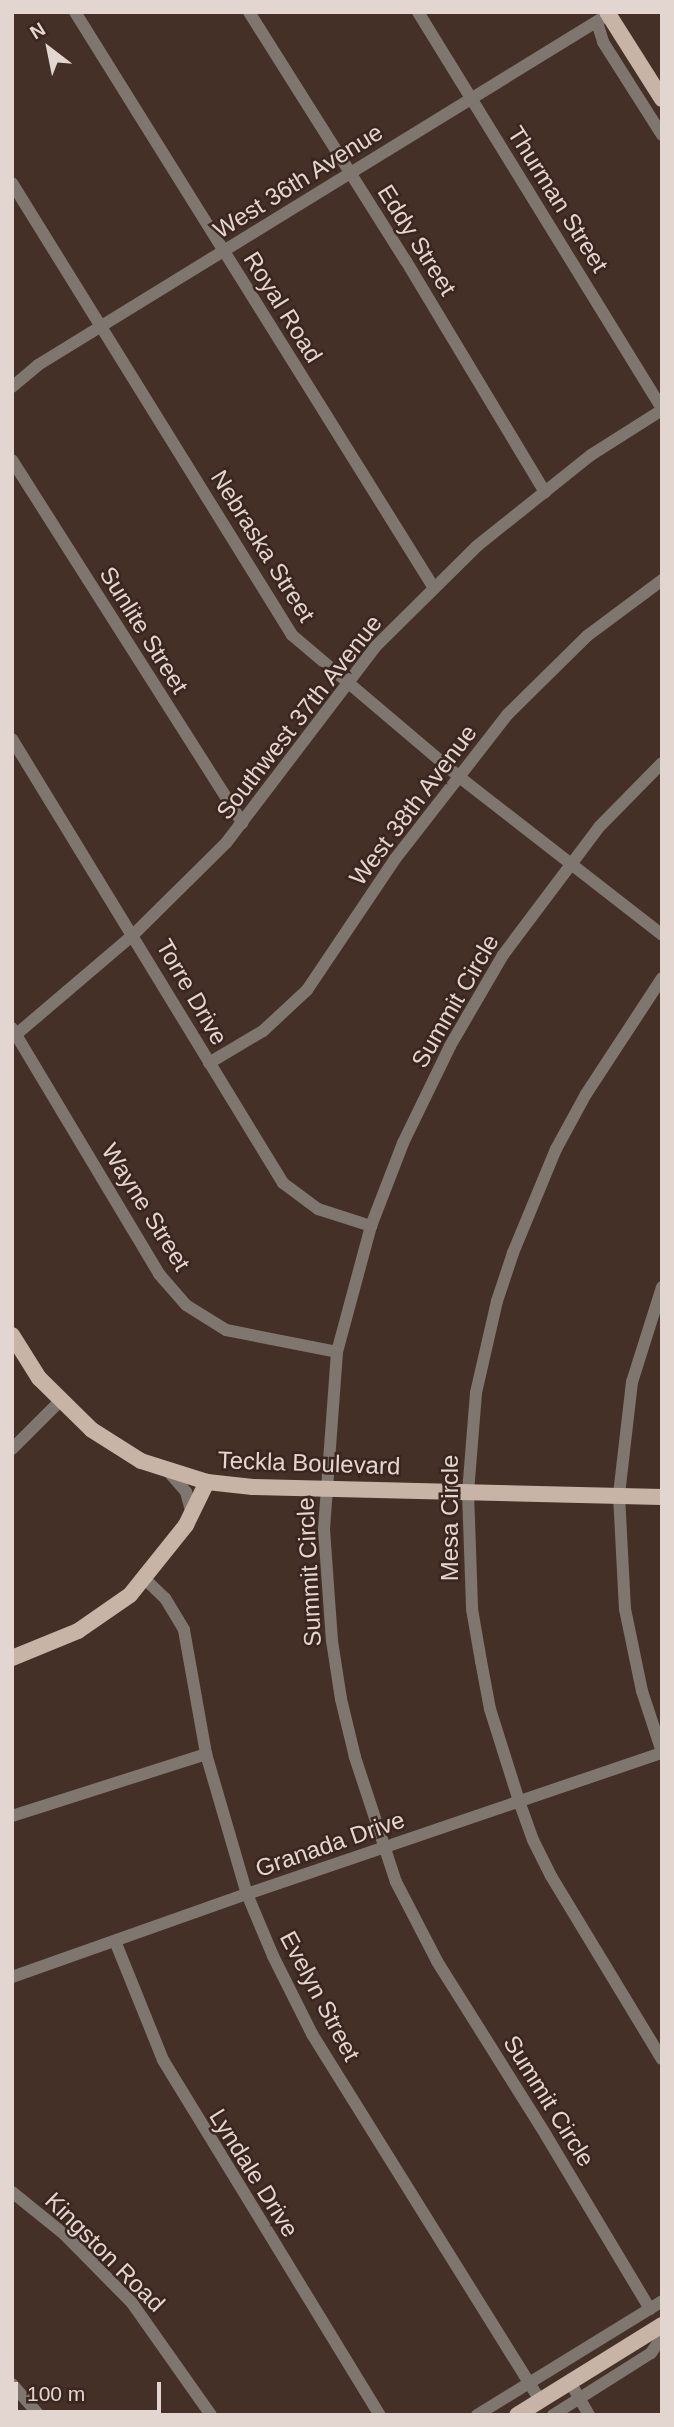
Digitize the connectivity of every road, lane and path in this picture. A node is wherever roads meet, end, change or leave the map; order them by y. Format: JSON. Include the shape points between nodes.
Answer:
{"nodes":[{"id":1,"x":75,"y":12,"type":"edge"},
{"id":2,"x":248,"y":12,"type":"edge"},
{"id":3,"x":418,"y":12,"type":"edge"},
{"id":4,"x":604,"y":16,"type":"edge"},
{"id":5,"x":471,"y":99,"type":"junction"},
{"id":6,"x":662,"y":99,"type":"edge"},
{"id":7,"x":662,"y":135,"type":"edge"},
{"id":8,"x":351,"y":173,"type":"junction"},
{"id":9,"x":12,"y":183,"type":"edge"},
{"id":10,"x":224,"y":251,"type":"junction"},
{"id":11,"x":101,"y":327,"type":"junction"},
{"id":12,"x":12,"y":387,"type":"edge"},
{"id":13,"x":662,"y":409,"type":"edge"},
{"id":14,"x":12,"y":460,"type":"edge"},
{"id":15,"x":545,"y":492,"type":"junction"},
{"id":16,"x":662,"y":580,"type":"edge"},
{"id":17,"x":434,"y":588,"type":"junction"},
{"id":18,"x":349,"y":683,"type":"junction"},
{"id":19,"x":12,"y":739,"type":"edge"},
{"id":20,"x":662,"y":764,"type":"edge"},
{"id":21,"x":458,"y":776,"type":"junction"},
{"id":22,"x":242,"y":823,"type":"junction"},
{"id":23,"x":570,"y":863,"type":"junction"},
{"id":24,"x":134,"y":934,"type":"junction"},
{"id":25,"x":662,"y":935,"type":"edge"},
{"id":26,"x":662,"y":978,"type":"edge"},
{"id":27,"x":14,"y":1034,"type":"edge"},
{"id":28,"x":209,"y":1063,"type":"junction"},
{"id":29,"x":371,"y":1226,"type":"junction"},
{"id":30,"x":662,"y":1287,"type":"edge"},
{"id":31,"x":12,"y":1335,"type":"edge"},
{"id":32,"x":337,"y":1352,"type":"junction"},
{"id":33,"x":60,"y":1401,"type":"junction"},
{"id":34,"x":12,"y":1448,"type":"edge"},
{"id":35,"x":168,"y":1471,"type":"junction"},
{"id":36,"x":207,"y":1482,"type":"junction"},
{"id":37,"x":325,"y":1488,"type":"junction"},
{"id":38,"x":468,"y":1492,"type":"junction"},
{"id":39,"x":619,"y":1495,"type":"junction"},
{"id":40,"x":662,"y":1497,"type":"edge"},
{"id":41,"x":192,"y":1515,"type":"junction"},
{"id":42,"x":145,"y":1579,"type":"junction"},
{"id":43,"x":12,"y":1658,"type":"edge"},
{"id":44,"x":662,"y":1753,"type":"edge"},
{"id":45,"x":206,"y":1754,"type":"junction"},
{"id":46,"x":519,"y":1801,"type":"junction"},
{"id":47,"x":12,"y":1816,"type":"edge"},
{"id":48,"x":383,"y":1849,"type":"junction"},
{"id":49,"x":247,"y":1894,"type":"junction"},
{"id":50,"x":115,"y":1941,"type":"junction"},
{"id":51,"x":12,"y":1977,"type":"edge"},
{"id":52,"x":662,"y":2059,"type":"edge"},
{"id":53,"x":12,"y":2192,"type":"edge"},
{"id":54,"x":662,"y":2301,"type":"edge"},
{"id":55,"x":650,"y":2309,"type":"junction"},
{"id":56,"x":662,"y":2325,"type":"edge"},
{"id":57,"x":662,"y":2337,"type":"edge"},
{"id":58,"x":569,"y":2382,"type":"junction"},
{"id":59,"x":528,"y":2383,"type":"junction"},
{"id":60,"x":12,"y":2384,"type":"edge"},
{"id":61,"x":579,"y":2398,"type":"junction"},
{"id":62,"x":540,"y":2401,"type":"junction"},
{"id":63,"x":39,"y":2415,"type":"edge"},
{"id":64,"x":211,"y":2415,"type":"edge"},
{"id":65,"x":380,"y":2415,"type":"edge"},
{"id":66,"x":477,"y":2415,"type":"edge"},
{"id":67,"x":517,"y":2415,"type":"edge"},
{"id":68,"x":553,"y":2415,"type":"edge"},
{"id":69,"x":589,"y":2415,"type":"edge"}],
"edges":[{"from":1,"to":10,"type":"street","name":"Royal Road"},
{"from":2,"to":8,"type":"street","name":"Eddy Street"},
{"from":3,"to":5,"type":"street","name":"Thurman Street"},
{"from":4,"to":5,"type":"street","name":"West 36th Avenue"},
{"from":4,"to":6,"type":"main road"},
{"from":4,"to":7,"type":"street","via":[[603,41]]},
{"from":5,"to":8,"type":"street","name":"West 36th Avenue"},
{"from":5,"to":13,"type":"street","name":"Thurman Street"},
{"from":8,"to":10,"type":"street","name":"West 36th Avenue"},
{"from":8,"to":15,"type":"street","name":"Eddy Street"},
{"from":9,"to":11,"type":"street","name":"Nebraska Street"},
{"from":10,"to":11,"type":"street","name":"West 36th Avenue"},
{"from":10,"to":17,"type":"street","name":"Royal Road"},
{"from":11,"to":12,"type":"street","name":"West 36th Avenue","via":[[38,365]]},
{"from":11,"to":18,"type":"street","name":"Nebraska Street","via":[[292,635]]},
{"from":13,"to":15,"type":"street","name":"Southwest 37th Avenue","via":[[591,455]]},
{"from":14,"to":22,"type":"street","name":"Sunlite Street"},
{"from":15,"to":17,"type":"street","name":"Southwest 37th Avenue","via":[[477,546]]},
{"from":16,"to":21,"type":"street","name":"West 38th Avenue","via":[[587,636],[508,714]]},
{"from":17,"to":18,"type":"street","name":"Southwest 37th Avenue","via":[[376,646]]},
{"from":18,"to":21,"type":"street","name":"Nebraska Street"},
{"from":18,"to":22,"type":"street","name":"Southwest 37th Avenue"},
{"from":19,"to":24,"type":"street","name":"Torre Drive"},
{"from":20,"to":23,"type":"street","name":"Summit Circle"},
{"from":21,"to":23,"type":"street","name":"Nebraska Street"},
{"from":21,"to":28,"type":"street","name":"West 38th Avenue","via":[[395,859],[307,990],[263,1031]]},
{"from":22,"to":24,"type":"street","name":"Southwest 37th Avenue"},
{"from":23,"to":25,"type":"street","name":"Nebraska Street"},
{"from":23,"to":29,"type":"street","name":"Summit Circle","via":[[503,955],[450,1046],[403,1143]]},
{"from":24,"to":27,"type":"street","name":"Southwest 37th Avenue"},
{"from":24,"to":28,"type":"street","name":"Torre Drive"},
{"from":26,"to":38,"type":"street","name":"Mesa Circle","via":[[556,1149],[513,1252],[476,1393]]},
{"from":27,"to":32,"type":"street","name":"Wayne Street","via":[[159,1274],[186,1305],[226,1330]]},
{"from":28,"to":29,"type":"street","name":"Torre Drive","via":[[283,1183],[317,1209]]},
{"from":29,"to":32,"type":"street","name":"Summit Circle"},
{"from":30,"to":39,"type":"street","via":[[632,1382]]},
{"from":31,"to":33,"type":"main road","name":"Teckla Boulevard"},
{"from":32,"to":37,"type":"street","name":"Summit Circle"},
{"from":33,"to":34,"type":"street"},
{"from":33,"to":35,"type":"main road","name":"Teckla Boulevard","via":[[117,1447]]},
{"from":35,"to":36,"type":"main road","name":"Teckla Boulevard"},
{"from":35,"to":41,"type":"street","via":[[186,1492]]},
{"from":36,"to":37,"type":"main road","name":"Teckla Boulevard"},
{"from":36,"to":41,"type":"main road"},
{"from":37,"to":38,"type":"main road","name":"Teckla Boulevard"},
{"from":37,"to":48,"type":"street","name":"Summit Circle","via":[[327,1580],[341,1699]]},
{"from":38,"to":39,"type":"main road","name":"Teckla Boulevard"},
{"from":38,"to":46,"type":"street","name":"Mesa Circle","via":[[471,1596],[481,1661],[490,1709]]},
{"from":39,"to":40,"type":"main road","name":"Teckla Boulevard"},
{"from":39,"to":44,"type":"street","via":[[625,1609],[642,1692]]},
{"from":41,"to":42,"type":"main road"},
{"from":42,"to":43,"type":"main road","via":[[78,1631]]},
{"from":42,"to":45,"type":"street","name":"Evelyn Street","via":[[165,1598],[184,1630]]},
{"from":44,"to":46,"type":"street","name":"Granada Drive"},
{"from":45,"to":47,"type":"street"},
{"from":45,"to":49,"type":"street","name":"Evelyn Street"},
{"from":46,"to":48,"type":"street","name":"Granada Drive"},
{"from":46,"to":52,"type":"street","name":"Mesa Circle","via":[[551,1877]]},
{"from":48,"to":49,"type":"street","name":"Granada Drive"},
{"from":48,"to":55,"type":"street","name":"Summit Circle","via":[[411,1916],[437,1961]]},
{"from":49,"to":50,"type":"street","name":"Granada Drive"},
{"from":49,"to":59,"type":"street","name":"Evelyn Street","via":[[312,2034]]},
{"from":50,"to":51,"type":"street","name":"Granada Drive"},
{"from":50,"to":65,"type":"street","name":"Lyndale Drive","via":[[163,2060],[187,2104]]},
{"from":53,"to":64,"type":"street","name":"Kingston Road","via":[[64,2234],[132,2303]]},
{"from":54,"to":55,"type":"street"},
{"from":55,"to":59,"type":"street"},
{"from":56,"to":58,"type":"main road"},
{"from":57,"to":61,"type":"street","via":[[651,2353]]},
{"from":58,"to":61,"type":"street"},
{"from":58,"to":62,"type":"main road"},
{"from":59,"to":62,"type":"street","name":"Evelyn Street"},
{"from":59,"to":66,"type":"street"},
{"from":60,"to":63,"type":"street"},
{"from":61,"to":68,"type":"street"},
{"from":61,"to":69,"type":"street"},
{"from":62,"to":67,"type":"main road"}]}
